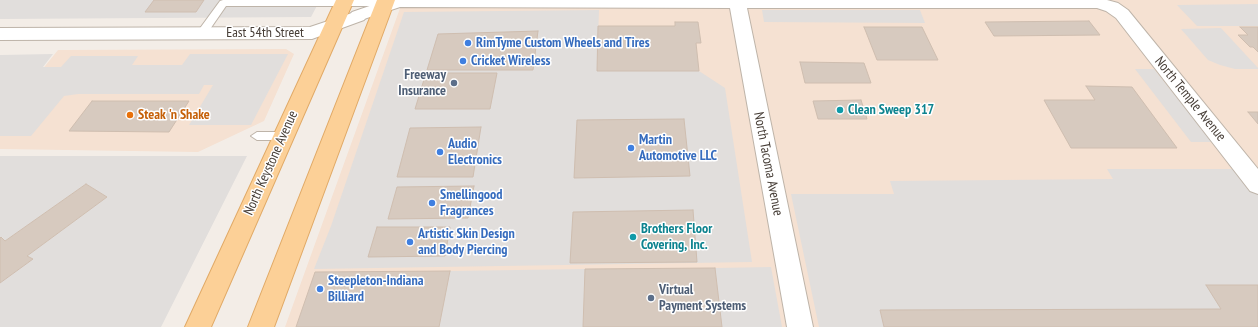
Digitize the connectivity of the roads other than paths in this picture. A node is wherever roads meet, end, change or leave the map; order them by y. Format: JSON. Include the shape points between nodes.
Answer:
{"nodes":[{"id":1,"x":737,"y":1,"type":"edge"},
{"id":2,"x":384,"y":4,"type":"edge"},
{"id":3,"x":349,"y":7,"type":"edge"},
{"id":4,"x":333,"y":25,"type":"junction"},
{"id":5,"x":202,"y":33,"type":"junction"},
{"id":6,"x":0,"y":34,"type":"edge"},
{"id":7,"x":257,"y":136,"type":"dead end"},
{"id":8,"x":283,"y":136,"type":"junction"},
{"id":9,"x":1258,"y":185,"type":"edge"},
{"id":10,"x":198,"y":327,"type":"edge"},
{"id":11,"x":261,"y":327,"type":"edge"},
{"id":12,"x":800,"y":327,"type":"edge"}],
"edges":[{"from":1,"to":2,"type":"street"},
{"from":1,"to":9,"type":"street","name":"North Temple Avenue","via":[[1098,3],[1112,7],[1122,14]]},
{"from":1,"to":12,"type":"street","name":"North Tacoma Avenue"},
{"from":2,"to":3,"type":"street"},
{"from":2,"to":11,"type":"main road"},
{"from":3,"to":4,"type":"main road","name":"North Keystone Avenue"},
{"from":3,"to":5,"type":"lane","via":[[223,3]]},
{"from":4,"to":5,"type":"street","name":"East 54th Street","via":[[312,33]]},
{"from":4,"to":8,"type":"main road","name":"North Keystone Avenue"},
{"from":5,"to":6,"type":"street","name":"East 54th Street"},
{"from":7,"to":8,"type":"lane"},
{"from":8,"to":10,"type":"main road","name":"North Keystone Avenue"}]}
